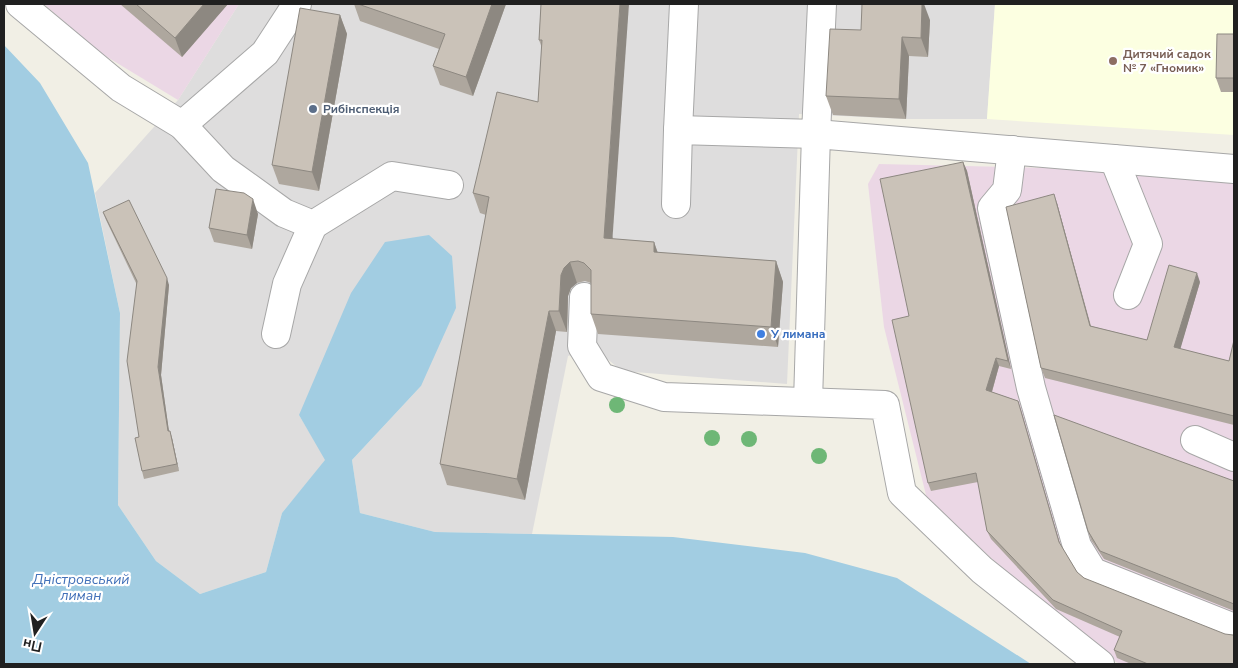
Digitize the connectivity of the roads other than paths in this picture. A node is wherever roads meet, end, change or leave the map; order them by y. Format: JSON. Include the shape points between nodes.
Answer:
{"nodes":[{"id":1,"x":20,"y":4,"type":"edge"},
{"id":2,"x":297,"y":4,"type":"edge"},
{"id":3,"x":684,"y":4,"type":"edge"},
{"id":4,"x":822,"y":4,"type":"edge"},
{"id":5,"x":182,"y":125,"type":"junction"},
{"id":6,"x":678,"y":130,"type":"junction"},
{"id":7,"x":816,"y":134,"type":"junction"},
{"id":8,"x":1012,"y":150,"type":"junction"},
{"id":9,"x":1114,"y":159,"type":"junction"},
{"id":10,"x":1234,"y":169,"type":"edge"},
{"id":11,"x":449,"y":185,"type":"dead end"},
{"id":12,"x":676,"y":204,"type":"dead end"},
{"id":13,"x":313,"y":225,"type":"junction"},
{"id":14,"x":1128,"y":295,"type":"dead end"},
{"id":15,"x":584,"y":297,"type":"dead end"},
{"id":16,"x":276,"y":334,"type":"dead end"},
{"id":17,"x":808,"y":402,"type":"junction"},
{"id":18,"x":1195,"y":440,"type":"dead end"},
{"id":19,"x":1234,"y":457,"type":"edge"},
{"id":20,"x":1234,"y":628,"type":"edge"},
{"id":21,"x":1100,"y":664,"type":"edge"}],
"edges":[{"from":1,"to":5,"type":"street","via":[[122,88]]},
{"from":2,"to":5,"type":"street","via":[[265,53]]},
{"from":3,"to":6,"type":"street"},
{"from":4,"to":7,"type":"street"},
{"from":5,"to":13,"type":"street","via":[[223,169],[284,213]]},
{"from":6,"to":7,"type":"street"},
{"from":6,"to":12,"type":"street"},
{"from":7,"to":8,"type":"street"},
{"from":7,"to":17,"type":"street"},
{"from":8,"to":9,"type":"street"},
{"from":8,"to":20,"type":"street","via":[[1006,190],[992,208],[1031,388],[1077,546],[1093,572]]},
{"from":9,"to":10,"type":"street"},
{"from":9,"to":14,"type":"street","via":[[1148,244]]},
{"from":11,"to":13,"type":"street","via":[[392,176]]},
{"from":13,"to":16,"type":"street","via":[[288,284]]},
{"from":15,"to":17,"type":"street","via":[[582,346],[601,377],[664,397]]},
{"from":17,"to":21,"type":"street","via":[[885,405],[902,493],[982,570]]},
{"from":18,"to":19,"type":"street"}]}
